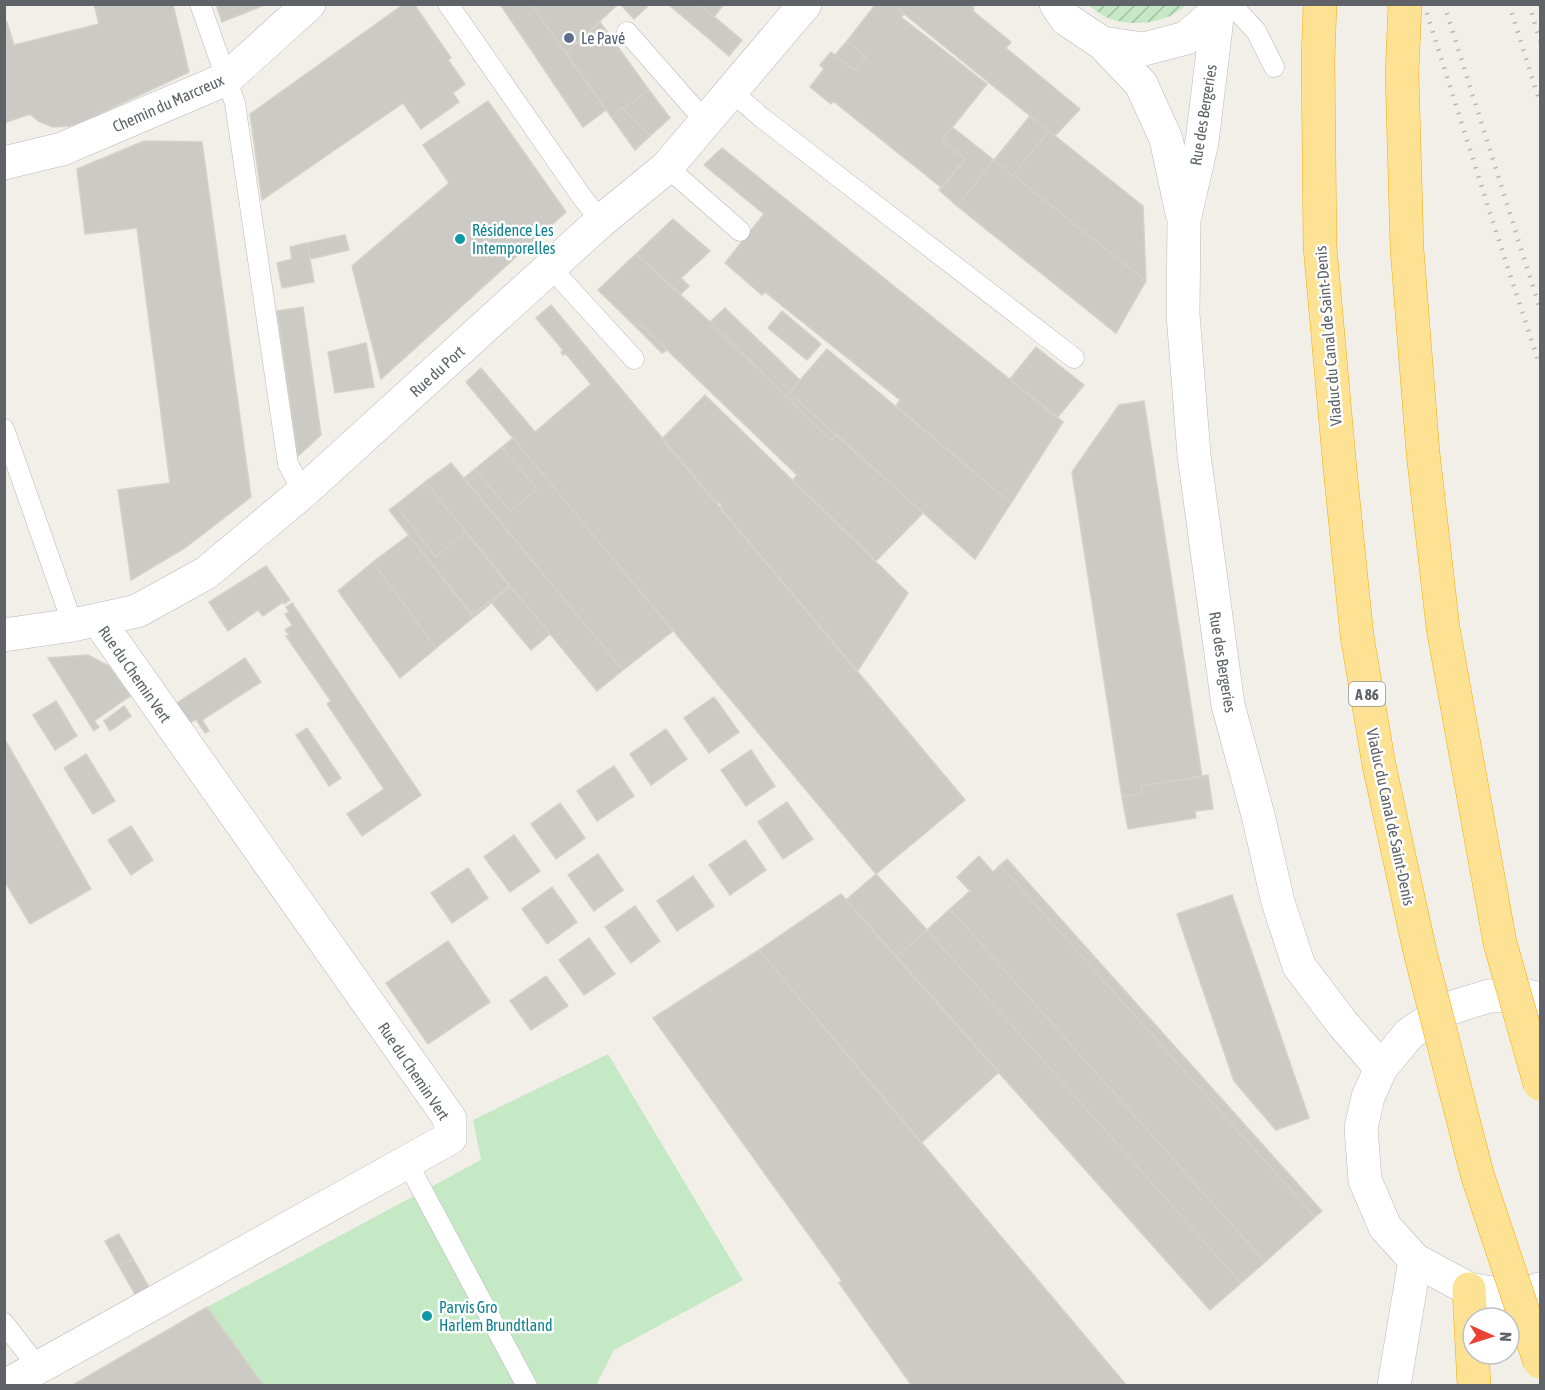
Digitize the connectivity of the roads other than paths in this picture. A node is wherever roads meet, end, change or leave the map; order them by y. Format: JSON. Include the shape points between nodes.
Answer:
{"nodes":[{"id":1,"x":200,"y":4,"type":"edge"},
{"id":2,"x":309,"y":4,"type":"edge"},
{"id":3,"x":448,"y":4,"type":"edge"},
{"id":4,"x":805,"y":4,"type":"edge"},
{"id":5,"x":1056,"y":4,"type":"edge"},
{"id":6,"x":1320,"y":4,"type":"edge"},
{"id":7,"x":1405,"y":4,"type":"edge"},
{"id":8,"x":1223,"y":6,"type":"edge"},
{"id":9,"x":627,"y":32,"type":"dead end"},
{"id":10,"x":1102,"y":43,"type":"junction"},
{"id":11,"x":1274,"y":67,"type":"dead end"},
{"id":12,"x":226,"y":79,"type":"junction"},
{"id":13,"x":731,"y":91,"type":"junction"},
{"id":14,"x":705,"y":121,"type":"junction"},
{"id":15,"x":4,"y":163,"type":"edge"},
{"id":16,"x":667,"y":167,"type":"junction"},
{"id":17,"x":1184,"y":220,"type":"junction"},
{"id":18,"x":601,"y":221,"type":"junction"},
{"id":19,"x":740,"y":231,"type":"dead end"},
{"id":20,"x":551,"y":268,"type":"junction"},
{"id":21,"x":1074,"y":358,"type":"dead end"},
{"id":22,"x":634,"y":359,"type":"dead end"},
{"id":23,"x":4,"y":429,"type":"edge"},
{"id":24,"x":303,"y":492,"type":"junction"},
{"id":25,"x":86,"y":622,"type":"junction"},
{"id":26,"x":4,"y":635,"type":"edge"},
{"id":27,"x":1540,"y":999,"type":"edge"},
{"id":28,"x":1382,"y":1068,"type":"junction"},
{"id":29,"x":1540,"y":1083,"type":"edge"},
{"id":30,"x":407,"y":1162,"type":"junction"},
{"id":31,"x":1415,"y":1260,"type":"junction"},
{"id":32,"x":1469,"y":1289,"type":"junction"},
{"id":33,"x":1540,"y":1289,"type":"edge"},
{"id":34,"x":4,"y":1323,"type":"edge"},
{"id":35,"x":1540,"y":1362,"type":"edge"},
{"id":36,"x":38,"y":1367,"type":"junction"},
{"id":37,"x":4,"y":1386,"type":"edge"},
{"id":38,"x":527,"y":1386,"type":"edge"},
{"id":39,"x":1394,"y":1386,"type":"edge"},
{"id":40,"x":1474,"y":1386,"type":"edge"}],
"edges":[{"from":1,"to":12,"type":"lane"},
{"from":2,"to":12,"type":"street","name":"Chemin du Marcreux"},
{"from":3,"to":18,"type":"lane"},
{"from":4,"to":13,"type":"street","name":"Rue du Port"},
{"from":5,"to":10,"type":"street","via":[[1066,19]]},
{"from":6,"to":35,"type":"highway","name":"Viaduc du Canal de Saint-Denis","number":"A 86","bridge":true,"via":[[1320,247],[1357,636],[1379,765],[1420,952],[1476,1174]]},
{"from":7,"to":29,"type":"highway","bridge":true,"via":[[1402,73],[1407,249],[1423,453],[1443,628],[1500,943]]},
{"from":8,"to":10,"type":"street","via":[[1186,38],[1144,49]]},
{"from":8,"to":11,"type":"lane","via":[[1256,31]]},
{"from":8,"to":17,"type":"street","name":"Rue des Bergeries","via":[[1202,142]]},
{"from":9,"to":14,"type":"lane"},
{"from":10,"to":17,"type":"street","name":"Rue des Bergeries","via":[[1142,84],[1166,139]]},
{"from":12,"to":15,"type":"street","name":"Chemin du Marcreux","via":[[62,149]]},
{"from":12,"to":24,"type":"lane","via":[[235,103],[288,464]]},
{"from":13,"to":14,"type":"street","name":"Rue du Port"},
{"from":13,"to":21,"type":"lane"},
{"from":14,"to":16,"type":"street","name":"Rue du Port"},
{"from":16,"to":18,"type":"street","name":"Rue du Port"},
{"from":16,"to":19,"type":"lane"},
{"from":17,"to":28,"type":"street","name":"Rue des Bergeries","via":[[1183,314],[1194,455],[1228,705],[1278,902],[1299,966]]},
{"from":18,"to":20,"type":"street","name":"Rue du Port"},
{"from":20,"to":22,"type":"lane"},
{"from":20,"to":24,"type":"street","name":"Rue du Port"},
{"from":23,"to":25,"type":"lane"},
{"from":24,"to":25,"type":"street","name":"Rue du Port","via":[[206,573],[137,611]]},
{"from":25,"to":26,"type":"street","name":"Rue du Port"},
{"from":25,"to":30,"type":"street","name":"Rue du Chemin Vert","via":[[450,1119],[450,1138]]},
{"from":27,"to":28,"type":"street","via":[[1524,995],[1489,996],[1444,1010],[1409,1034]]},
{"from":28,"to":31,"type":"street","via":[[1368,1097],[1361,1128],[1365,1180],[1385,1227]]},
{"from":30,"to":36,"type":"street","name":"Rue du Chemin Vert"},
{"from":30,"to":38,"type":"lane"},
{"from":31,"to":32,"type":"street"},
{"from":31,"to":39,"type":"street"},
{"from":32,"to":33,"type":"street","via":[[1497,1294],[1525,1294]]},
{"from":32,"to":40,"type":"highway"},
{"from":34,"to":36,"type":"lane"},
{"from":36,"to":37,"type":"street","name":"Rue du Chemin Vert"}]}
